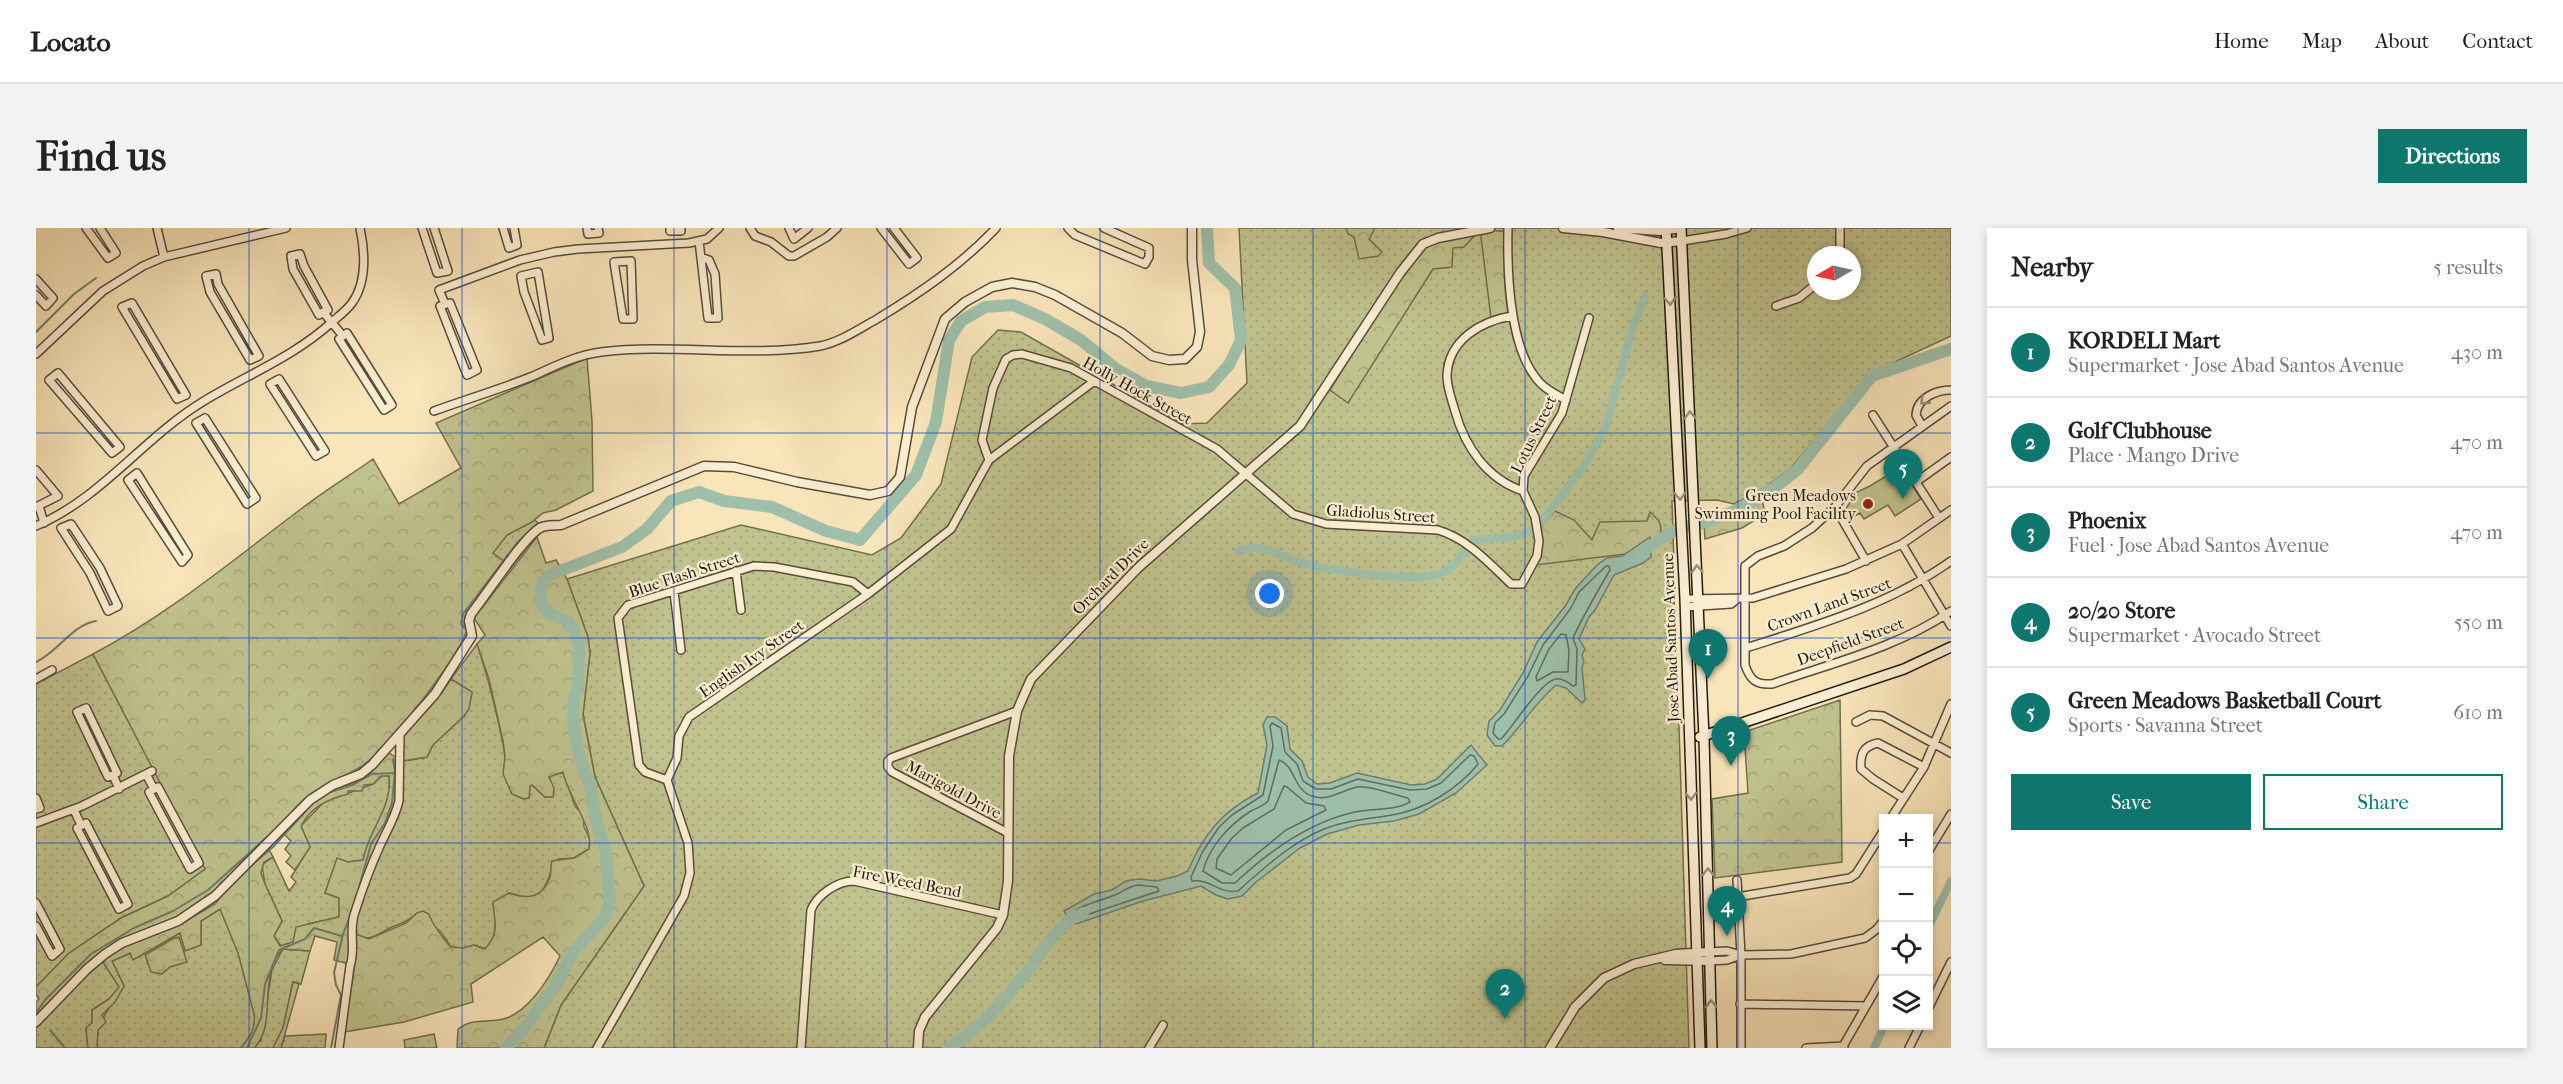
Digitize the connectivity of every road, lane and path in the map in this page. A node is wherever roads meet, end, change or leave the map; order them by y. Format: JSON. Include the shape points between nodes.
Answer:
{"nodes":[{"id":1,"x":86,"y":228,"type":"edge"},
{"id":2,"x":100,"y":228,"type":"edge"},
{"id":3,"x":157,"y":228,"type":"edge"},
{"id":4,"x":284,"y":228,"type":"edge"},
{"id":5,"x":360,"y":228,"type":"edge"},
{"id":6,"x":422,"y":228,"type":"edge"},
{"id":7,"x":434,"y":228,"type":"edge"},
{"id":8,"x":503,"y":228,"type":"edge"},
{"id":9,"x":514,"y":228,"type":"edge"},
{"id":10,"x":587,"y":228,"type":"edge"},
{"id":11,"x":719,"y":228,"type":"edge"},
{"id":12,"x":750,"y":228,"type":"edge"},
{"id":13,"x":789,"y":228,"type":"edge"},
{"id":14,"x":837,"y":228,"type":"edge"},
{"id":15,"x":881,"y":228,"type":"edge"},
{"id":16,"x":894,"y":228,"type":"edge"},
{"id":17,"x":996,"y":228,"type":"edge"},
{"id":18,"x":1068,"y":228,"type":"edge"},
{"id":19,"x":1104,"y":228,"type":"edge"},
{"id":20,"x":1192,"y":228,"type":"edge"},
{"id":21,"x":1490,"y":228,"type":"edge"},
{"id":22,"x":1508,"y":228,"type":"edge"},
{"id":23,"x":1563,"y":228,"type":"edge"},
{"id":24,"x":1618,"y":228,"type":"edge"},
{"id":25,"x":1681,"y":228,"type":"edge"},
{"id":26,"x":1747,"y":228,"type":"edge"},
{"id":27,"x":1840,"y":228,"type":"edge"},
{"id":28,"x":675,"y":229,"type":"edge"},
{"id":29,"x":1666,"y":229,"type":"edge"},
{"id":30,"x":596,"y":231,"type":"edge"},
{"id":31,"x":805,"y":231,"type":"edge"},
{"id":32,"x":699,"y":241,"type":"junction"},
{"id":33,"x":1682,"y":241,"type":"junction"},
{"id":34,"x":1667,"y":243,"type":"junction"},
{"id":35,"x":676,"y":244,"type":"junction"},
{"id":36,"x":513,"y":246,"type":"junction"},
{"id":37,"x":619,"y":246,"type":"junction"},
{"id":38,"x":1840,"y":246,"type":"edge"},
{"id":39,"x":811,"y":247,"type":"junction"},
{"id":40,"x":598,"y":248,"type":"junction"},
{"id":41,"x":164,"y":256,"type":"junction"},
{"id":42,"x":703,"y":258,"type":"junction"},
{"id":43,"x":523,"y":260,"type":"junction"},
{"id":44,"x":621,"y":261,"type":"junction"},
{"id":45,"x":442,"y":272,"type":"junction"},
{"id":46,"x":529,"y":274,"type":"junction"},
{"id":47,"x":36,"y":279,"type":"edge"},
{"id":48,"x":447,"y":286,"type":"junction"},
{"id":49,"x":1807,"y":291,"type":"edge"},
{"id":50,"x":36,"y":295,"type":"edge"},
{"id":51,"x":445,"y":304,"type":"junction"},
{"id":52,"x":1776,"y":306,"type":"dead end"},
{"id":53,"x":323,"y":312,"type":"junction"},
{"id":54,"x":1512,"y":316,"type":"junction"},
{"id":55,"x":1589,"y":318,"type":"dead end"},
{"id":56,"x":332,"y":323,"type":"junction"},
{"id":57,"x":343,"y":336,"type":"junction"},
{"id":58,"x":36,"y":354,"type":"edge"},
{"id":59,"x":255,"y":358,"type":"junction"},
{"id":60,"x":263,"y":368,"type":"junction"},
{"id":61,"x":274,"y":381,"type":"junction"},
{"id":62,"x":1093,"y":382,"type":"junction"},
{"id":63,"x":1951,"y":390,"type":"edge"},
{"id":64,"x":182,"y":397,"type":"junction"},
{"id":65,"x":1566,"y":400,"type":"junction"},
{"id":66,"x":1951,"y":406,"type":"edge"},
{"id":67,"x":191,"y":409,"type":"junction"},
{"id":68,"x":434,"y":411,"type":"dead end"},
{"id":69,"x":1873,"y":416,"type":"dead end"},
{"id":70,"x":200,"y":421,"type":"junction"},
{"id":71,"x":1922,"y":426,"type":"junction"},
{"id":72,"x":1894,"y":447,"type":"junction"},
{"id":73,"x":116,"y":451,"type":"junction"},
{"id":74,"x":1951,"y":457,"type":"edge"},
{"id":75,"x":989,"y":460,"type":"junction"},
{"id":76,"x":125,"y":464,"type":"junction"},
{"id":77,"x":36,"y":470,"type":"edge"},
{"id":78,"x":1246,"y":474,"type":"junction"},
{"id":79,"x":133,"y":476,"type":"junction"},
{"id":80,"x":1916,"y":482,"type":"junction"},
{"id":81,"x":1523,"y":491,"type":"junction"},
{"id":82,"x":38,"y":506,"type":"edge"},
{"id":83,"x":1834,"y":507,"type":"junction"},
{"id":84,"x":1951,"y":510,"type":"edge"},
{"id":85,"x":60,"y":515,"type":"junction"},
{"id":86,"x":1939,"y":519,"type":"junction"},
{"id":87,"x":44,"y":523,"type":"junction"},
{"id":88,"x":36,"y":526,"type":"edge"},
{"id":89,"x":66,"y":526,"type":"junction"},
{"id":90,"x":1902,"y":544,"type":"junction"},
{"id":91,"x":1866,"y":561,"type":"junction"},
{"id":92,"x":1951,"y":561,"type":"edge"},
{"id":93,"x":736,"y":571,"type":"junction"},
{"id":94,"x":1923,"y":580,"type":"junction"},
{"id":95,"x":1511,"y":584,"type":"joint"},
{"id":96,"x":674,"y":592,"type":"junction"},
{"id":97,"x":868,"y":594,"type":"junction"},
{"id":98,"x":1740,"y":599,"type":"junction"},
{"id":99,"x":1698,"y":602,"type":"junction"},
{"id":100,"x":1685,"y":603,"type":"junction"},
{"id":101,"x":741,"y":610,"type":"dead end"},
{"id":102,"x":1948,"y":613,"type":"edge"},
{"id":103,"x":1951,"y":626,"type":"edge"},
{"id":104,"x":1951,"y":647,"type":"edge"},
{"id":105,"x":1746,"y":648,"type":"junction"},
{"id":106,"x":681,"y":650,"type":"dead end"},
{"id":107,"x":52,"y":670,"type":"dead end"},
{"id":108,"x":36,"y":679,"type":"edge"},
{"id":109,"x":1951,"y":704,"type":"edge"},
{"id":110,"x":1017,"y":711,"type":"junction"},
{"id":111,"x":1856,"y":722,"type":"dead end"},
{"id":112,"x":400,"y":735,"type":"junction"},
{"id":113,"x":1689,"y":737,"type":"junction"},
{"id":114,"x":1704,"y":737,"type":"junction"},
{"id":115,"x":1935,"y":743,"type":"junction"},
{"id":116,"x":1951,"y":753,"type":"edge"},
{"id":117,"x":1924,"y":767,"type":"junction"},
{"id":118,"x":112,"y":775,"type":"junction"},
{"id":119,"x":668,"y":780,"type":"junction"},
{"id":120,"x":119,"y":789,"type":"junction"},
{"id":121,"x":154,"y":789,"type":"junction"},
{"id":122,"x":36,"y":798,"type":"edge"},
{"id":123,"x":1904,"y":798,"type":"junction"},
{"id":124,"x":36,"y":809,"type":"edge"},
{"id":125,"x":74,"y":810,"type":"junction"},
{"id":126,"x":1894,"y":814,"type":"edge"},
{"id":127,"x":1951,"y":814,"type":"edge"},
{"id":128,"x":36,"y":823,"type":"edge"},
{"id":129,"x":81,"y":825,"type":"junction"},
{"id":130,"x":1008,"y":833,"type":"junction"},
{"id":131,"x":1879,"y":838,"type":"edge"},
{"id":132,"x":1933,"y":845,"type":"edge"},
{"id":133,"x":1737,"y":880,"type":"dead end"},
{"id":134,"x":1737,"y":897,"type":"junction"},
{"id":135,"x":36,"y":903,"type":"edge"},
{"id":136,"x":1003,"y":915,"type":"junction"},
{"id":137,"x":1882,"y":922,"type":"edge"},
{"id":138,"x":36,"y":926,"type":"edge"},
{"id":139,"x":1877,"y":929,"type":"joint"},
{"id":140,"x":1741,"y":955,"type":"junction"},
{"id":141,"x":1709,"y":956,"type":"junction"},
{"id":142,"x":1697,"y":957,"type":"junction"},
{"id":143,"x":1951,"y":962,"type":"edge"},
{"id":144,"x":1883,"y":976,"type":"edge"},
{"id":145,"x":1933,"y":1000,"type":"edge"},
{"id":146,"x":1740,"y":1004,"type":"junction"},
{"id":147,"x":1866,"y":1006,"type":"junction"},
{"id":148,"x":36,"y":1022,"type":"edge"},
{"id":149,"x":1163,"y":1025,"type":"dead end"},
{"id":150,"x":1918,"y":1030,"type":"edge"},
{"id":151,"x":918,"y":1047,"type":"edge"},
{"id":152,"x":1843,"y":1047,"type":"edge"},
{"id":153,"x":339,"y":1048,"type":"edge"},
{"id":154,"x":597,"y":1048,"type":"edge"},
{"id":155,"x":801,"y":1048,"type":"edge"},
{"id":156,"x":1149,"y":1048,"type":"edge"},
{"id":157,"x":1550,"y":1048,"type":"edge"},
{"id":158,"x":1700,"y":1048,"type":"edge"},
{"id":159,"x":1712,"y":1048,"type":"edge"},
{"id":160,"x":1741,"y":1048,"type":"edge"},
{"id":161,"x":1806,"y":1048,"type":"edge"},
{"id":162,"x":1909,"y":1048,"type":"edge"}],
"edges":[{"from":1,"to":2,"type":"street","via":[[108,258],[116,253]]},
{"from":3,"to":41,"type":"street"},
{"from":4,"to":41,"type":"street"},
{"from":5,"to":56,"type":"street","via":[[360,288],[351,305]]},
{"from":6,"to":45,"type":"street","via":[[436,273]]},
{"from":7,"to":45,"type":"street","via":[[448,271]]},
{"from":8,"to":36,"type":"street","via":[[509,248]]},
{"from":9,"to":36,"type":"street","via":[[517,245]]},
{"from":10,"to":30,"type":"street","via":[[588,234]]},
{"from":11,"to":32,"type":"street"},
{"from":12,"to":39,"type":"street","via":[[755,236],[789,256]]},
{"from":13,"to":31,"type":"street","via":[[794,238]]},
{"from":14,"to":39,"type":"street"},
{"from":15,"to":16,"type":"street","via":[[909,264],[917,258]]},
{"from":17,"to":68,"type":"street","via":[[955,267],[910,299],[850,335],[822,345],[599,352]]},
{"from":18,"to":19,"type":"street","via":[[1144,264],[1149,248]]},
{"from":20,"to":112,"type":"street","via":[[1200,332],[1197,347],[1185,359],[1152,356],[1122,333],[1035,287],[1012,283],[992,287],[945,319],[912,407],[900,477],[888,490],[870,495],[734,467],[704,466],[561,525],[543,526],[521,547],[471,614],[472,636],[438,689]]},
{"from":21,"to":78,"type":"street","name":"Orchard Drive","via":[[1423,244],[1300,426]]},
{"from":22,"to":54,"type":"street"},
{"from":23,"to":34,"type":"street"},
{"from":24,"to":29,"type":"street"},
{"from":25,"to":29,"type":"street"},
{"from":25,"to":33,"type":"main road","name":"Jose Abad Santos Avenue"},
{"from":26,"to":33,"type":"street"},
{"from":27,"to":38,"type":"street"},
{"from":28,"to":35,"type":"street"},
{"from":29,"to":34,"type":"main road","name":"Jose Abad Santos Avenue"},
{"from":30,"to":40,"type":"street"},
{"from":31,"to":39,"type":"street"},
{"from":32,"to":35,"type":"street"},
{"from":32,"to":42,"type":"street"},
{"from":33,"to":34,"type":"street"},
{"from":99,"to":33,"type":"main road","name":"Jose Abad Santos Avenue","one_way":true},
{"from":34,"to":100,"type":"main road","name":"Jose Abad Santos Avenue","one_way":true},
{"from":35,"to":37,"type":"street"},
{"from":36,"to":43,"type":"street"},
{"from":37,"to":40,"type":"street"},
{"from":37,"to":44,"type":"street"},
{"from":40,"to":43,"type":"street"},
{"from":41,"to":58,"type":"street","via":[[103,291]]},
{"from":42,"to":42,"type":"street","via":[[708,318],[718,318],[715,274],[709,260]]},
{"from":43,"to":46,"type":"street"},
{"from":43,"to":48,"type":"street"},
{"from":44,"to":44,"type":"street","via":[[614,262],[623,319],[633,319],[631,261]]},
{"from":45,"to":48,"type":"street"},
{"from":46,"to":46,"type":"street","via":[[521,276],[524,292],[542,340],[549,338],[538,272]]},
{"from":47,"to":50,"type":"street","via":[[53,298],[46,306]]},
{"from":48,"to":51,"type":"street","via":[[439,290]]},
{"from":49,"to":52,"type":"street"},
{"from":51,"to":51,"type":"street","via":[[440,306],[467,375],[477,370],[450,303]]},
{"from":53,"to":53,"type":"street","via":[[319,315],[293,269],[291,256],[300,254],[328,310]]},
{"from":53,"to":56,"type":"street"},
{"from":54,"to":65,"type":"street","via":[[1533,376]]},
{"from":54,"to":81,"type":"street","via":[[1494,319],[1468,334],[1454,350],[1447,374],[1457,421],[1477,458],[1507,486]]},
{"from":55,"to":65,"type":"street","name":"Lotus Street"},
{"from":56,"to":57,"type":"street"},
{"from":56,"to":60,"type":"street","via":[[314,339]]},
{"from":57,"to":57,"type":"street","via":[[347,333],[392,405],[384,411],[339,339]]},
{"from":59,"to":59,"type":"street","via":[[259,356],[216,274],[206,276],[210,292],[250,360]]},
{"from":59,"to":60,"type":"street"},
{"from":60,"to":61,"type":"street"},
{"from":60,"to":67,"type":"street"},
{"from":61,"to":61,"type":"street","via":[[270,384],[316,456],[325,451],[279,379]]},
{"from":62,"to":75,"type":"street","name":"English Ivy Street"},
{"from":62,"to":75,"type":"street","name":"Holly Hock Street","via":[[1071,368],[1022,354],[1006,359],[993,388],[982,440]]},
{"from":62,"to":78,"type":"street","name":"Holly Hock Street","via":[[1217,449]]},
{"from":63,"to":71,"type":"street","one_way":true,"via":[[1935,393],[1918,406],[1916,415]]},
{"from":64,"to":64,"type":"street","via":[[177,399],[123,307],[132,303],[186,395]]},
{"from":64,"to":67,"type":"street"},
{"from":65,"to":81,"type":"street","name":"Lotus Street","via":[[1524,476]]},
{"from":66,"to":71,"type":"street"},
{"from":67,"to":70,"type":"street"},
{"from":67,"to":76,"type":"street"},
{"from":69,"to":72,"type":"street"},
{"from":70,"to":70,"type":"street","via":[[205,418],[256,498],[247,504],[196,423]]},
{"from":71,"to":72,"type":"street"},
{"from":72,"to":80,"type":"street"},
{"from":72,"to":83,"type":"street","via":[[1867,466]]},
{"from":73,"to":73,"type":"street","via":[[112,453],[49,380],[57,373],[120,447]]},
{"from":73,"to":76,"type":"street"},
{"from":74,"to":80,"type":"street"},
{"from":75,"to":97,"type":"street","name":"English Ivy Street","via":[[951,529]]},
{"from":76,"to":79,"type":"street"},
{"from":76,"to":85,"type":"street"},
{"from":77,"to":82,"type":"street","via":[[58,496]]},
{"from":78,"to":95,"type":"street","name":"Gladiolus Street","via":[[1284,508],[1308,519],[1326,524],[1438,530],[1453,535]]},
{"from":78,"to":110,"type":"street","name":"Orchard Drive","via":[[1138,567],[1031,679]]},
{"from":79,"to":79,"type":"street","via":[[137,473],[188,555],[182,562],[128,480]]},
{"from":80,"to":86,"type":"street"},
{"from":81,"to":95,"type":"street","name":"Lotus Street","via":[[1535,517],[1539,541],[1526,579],[1522,584]]},
{"from":82,"to":87,"type":"street"},
{"from":83,"to":91,"type":"street"},
{"from":83,"to":98,"type":"street","via":[[1800,537],[1750,560],[1745,566]]},
{"from":84,"to":86,"type":"street"},
{"from":85,"to":87,"type":"street"},
{"from":85,"to":89,"type":"street"},
{"from":86,"to":90,"type":"street"},
{"from":87,"to":88,"type":"street"},
{"from":89,"to":89,"type":"street","via":[[71,524],[94,559],[118,606],[108,611],[90,573],[61,528]]},
{"from":90,"to":91,"type":"street"},
{"from":90,"to":94,"type":"street"},
{"from":91,"to":98,"type":"street"},
{"from":92,"to":94,"type":"street","name":"Crown Land Street"},
{"from":93,"to":96,"type":"street","name":"Blue Flash Street"},
{"from":93,"to":97,"type":"street","name":"Blue Flash Street","via":[[754,566],[774,567],[853,582]]},
{"from":93,"to":101,"type":"street"},
{"from":94,"to":102,"type":"street"},
{"from":94,"to":105,"type":"street","name":"Crown Land Street","via":[[1877,603]]},
{"from":96,"to":106,"type":"street"},
{"from":96,"to":119,"type":"street","name":"Blue Flash Street","via":[[628,605],[618,618],[639,765],[645,772]]},
{"from":97,"to":119,"type":"street","name":"English Ivy Street","via":[[689,717],[679,736],[677,758]]},
{"from":98,"to":99,"type":"street","via":[[1731,604]]},
{"from":98,"to":105,"type":"street"},
{"from":99,"to":100,"type":"street"},
{"from":99,"to":114,"type":"main road","name":"Jose Abad Santos Avenue"},
{"from":100,"to":113,"type":"main road","name":"Jose Abad Santos Avenue"},
{"from":102,"to":103,"type":"street"},
{"from":102,"to":105,"type":"street","name":"Deepfield Street","via":[[1920,629],[1772,684],[1754,682],[1745,665]]},
{"from":104,"to":114,"type":"main road","via":[[1904,669]]},
{"from":107,"to":108,"type":"street"},
{"from":109,"to":115,"type":"street"},
{"from":110,"to":130,"type":"street","name":"Orchard Drive","via":[[1009,756]]},
{"from":110,"to":130,"type":"street","name":"Marigold Drive","via":[[888,761],[892,772]]},
{"from":111,"to":115,"type":"street","via":[[1870,715],[1883,716]]},
{"from":112,"to":148,"type":"street","via":[[366,770],[304,805],[215,896],[178,921],[122,943],[105,954]]},
{"from":112,"to":153,"type":"street","via":[[399,801],[354,916],[350,936],[354,954]]},
{"from":113,"to":114,"type":"main road"},
{"from":113,"to":142,"type":"main road","name":"Jose Abad Santos Avenue","one_way":true},
{"from":141,"to":114,"type":"main road","name":"Jose Abad Santos Avenue","one_way":true},
{"from":115,"to":116,"type":"street"},
{"from":115,"to":117,"type":"street"},
{"from":117,"to":123,"type":"street"},
{"from":117,"to":123,"type":"street","via":[[1878,743],[1862,752],[1861,769]]},
{"from":118,"to":118,"type":"street","via":[[117,773],[86,708],[77,712],[108,777]]},
{"from":118,"to":120,"type":"street"},
{"from":119,"to":154,"type":"street","via":[[688,843],[690,873],[684,896]]},
{"from":120,"to":121,"type":"street","via":[[149,773]]},
{"from":120,"to":125,"type":"street"},
{"from":121,"to":121,"type":"street","via":[[149,792],[190,869],[199,863],[158,787]]},
{"from":122,"to":124,"type":"street","via":[[40,808]]},
{"from":123,"to":126,"type":"street"},
{"from":125,"to":128,"type":"street"},
{"from":125,"to":129,"type":"street"},
{"from":127,"to":132,"type":"street"},
{"from":129,"to":129,"type":"street","via":[[76,828],[118,909],[128,904],[86,823]]},
{"from":130,"to":136,"type":"street","name":"Orchard Drive"},
{"from":131,"to":134,"type":"street","via":[[1850,878]]},
{"from":133,"to":134,"type":"street"},
{"from":134,"to":140,"type":"street"},
{"from":135,"to":138,"type":"street","via":[[60,949],[52,956]]},
{"from":136,"to":151,"type":"street","name":"Orchard Drive","via":[[997,928],[925,1017]]},
{"from":136,"to":155,"type":"street","name":"Fire Weed Bend","via":[[854,881],[836,886],[818,898],[811,910]]},
{"from":137,"to":139,"type":"street"},
{"from":139,"to":140,"type":"street","via":[[1865,938],[1791,954]]},
{"from":140,"to":141,"type":"street","via":[[1727,960]]},
{"from":140,"to":146,"type":"street"},
{"from":141,"to":142,"type":"street"},
{"from":159,"to":141,"type":"main road","name":"Jose Abad Santos Avenue","one_way":true},
{"from":142,"to":157,"type":"street","via":[[1676,954],[1634,964],[1604,978],[1575,1008]]},
{"from":142,"to":158,"type":"main road","name":"Jose Abad Santos Avenue"},
{"from":143,"to":145,"type":"street"},
{"from":144,"to":147,"type":"street"},
{"from":146,"to":147,"type":"street"},
{"from":146,"to":160,"type":"street"},
{"from":147,"to":152,"type":"street"},
{"from":149,"to":156,"type":"street"},
{"from":150,"to":162,"type":"street"},
{"from":152,"to":161,"type":"street"}]}
